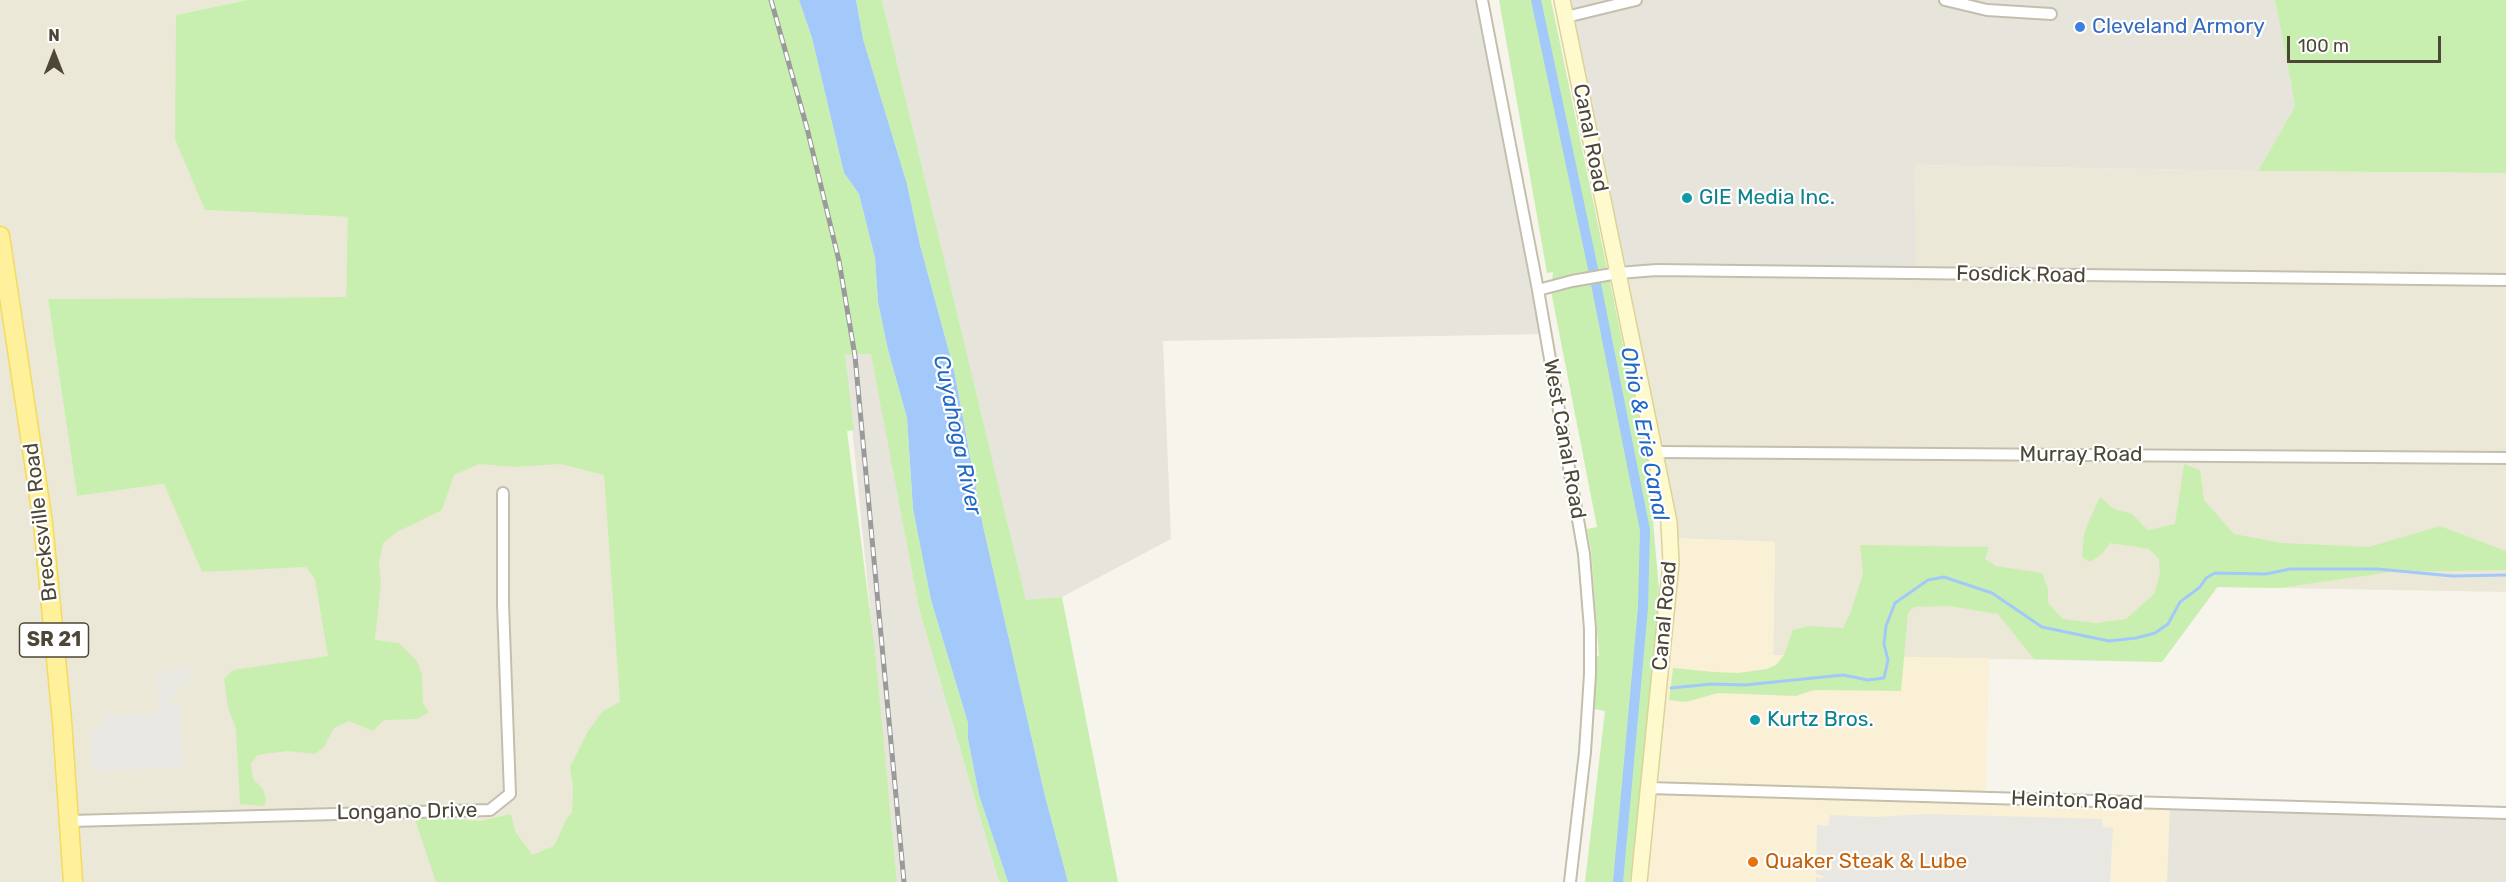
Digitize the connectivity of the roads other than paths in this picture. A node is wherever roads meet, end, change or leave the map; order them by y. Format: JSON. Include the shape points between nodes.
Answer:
{"nodes":[{"id":1,"x":1482,"y":0,"type":"edge"},
{"id":2,"x":1562,"y":0,"type":"edge"},
{"id":3,"x":1636,"y":0,"type":"edge"},
{"id":4,"x":1945,"y":0,"type":"edge"},
{"id":5,"x":2051,"y":14,"type":"dead end"},
{"id":6,"x":1566,"y":17,"type":"junction"},
{"id":7,"x":0,"y":237,"type":"edge"},
{"id":8,"x":1610,"y":274,"type":"junction"},
{"id":9,"x":2506,"y":280,"type":"edge"},
{"id":10,"x":4,"y":281,"type":"edge"},
{"id":11,"x":1538,"y":290,"type":"junction"},
{"id":12,"x":6,"y":303,"type":"edge"},
{"id":13,"x":1656,"y":452,"type":"junction"},
{"id":14,"x":2506,"y":458,"type":"edge"},
{"id":15,"x":503,"y":493,"type":"dead end"},
{"id":16,"x":1648,"y":788,"type":"junction"},
{"id":17,"x":2506,"y":813,"type":"edge"},
{"id":18,"x":70,"y":821,"type":"junction"},
{"id":19,"x":73,"y":882,"type":"edge"},
{"id":20,"x":1570,"y":882,"type":"edge"},
{"id":21,"x":1639,"y":882,"type":"edge"}],
"edges":[{"from":1,"to":11,"type":"street","name":"West Canal Road"},
{"from":2,"to":6,"type":"main road","name":"Canal Road"},
{"from":3,"to":6,"type":"street"},
{"from":4,"to":5,"type":"street","via":[[1987,10]]},
{"from":6,"to":8,"type":"main road","name":"Canal Road"},
{"from":7,"to":10,"type":"main road","name":"Brecksville Road","number":"SR 21"},
{"from":8,"to":9,"type":"street","name":"Fosdick Road","via":[[1657,270]]},
{"from":8,"to":11,"type":"street","name":"Fosdick Road"},
{"from":8,"to":13,"type":"main road","name":"Canal Road"},
{"from":10,"to":12,"type":"main road","name":"Brecksville Road","number":"SR 21"},
{"from":11,"to":20,"type":"street","name":"West Canal Road","via":[[1582,538],[1589,613],[1587,729]]},
{"from":12,"to":18,"type":"main road","name":"Brecksville Road","number":"SR 21","via":[[43,523]]},
{"from":13,"to":14,"type":"street","name":"Murray Road"},
{"from":13,"to":16,"type":"main road","name":"Canal Road","via":[[1669,522],[1671,563]]},
{"from":15,"to":18,"type":"street","name":"Longano Drive","via":[[510,794],[490,810]]},
{"from":16,"to":17,"type":"street","name":"Heinton Road"},
{"from":16,"to":21,"type":"main road","name":"Canal Road"},
{"from":18,"to":19,"type":"main road","name":"Brecksville Road","number":"SR 21"}]}
